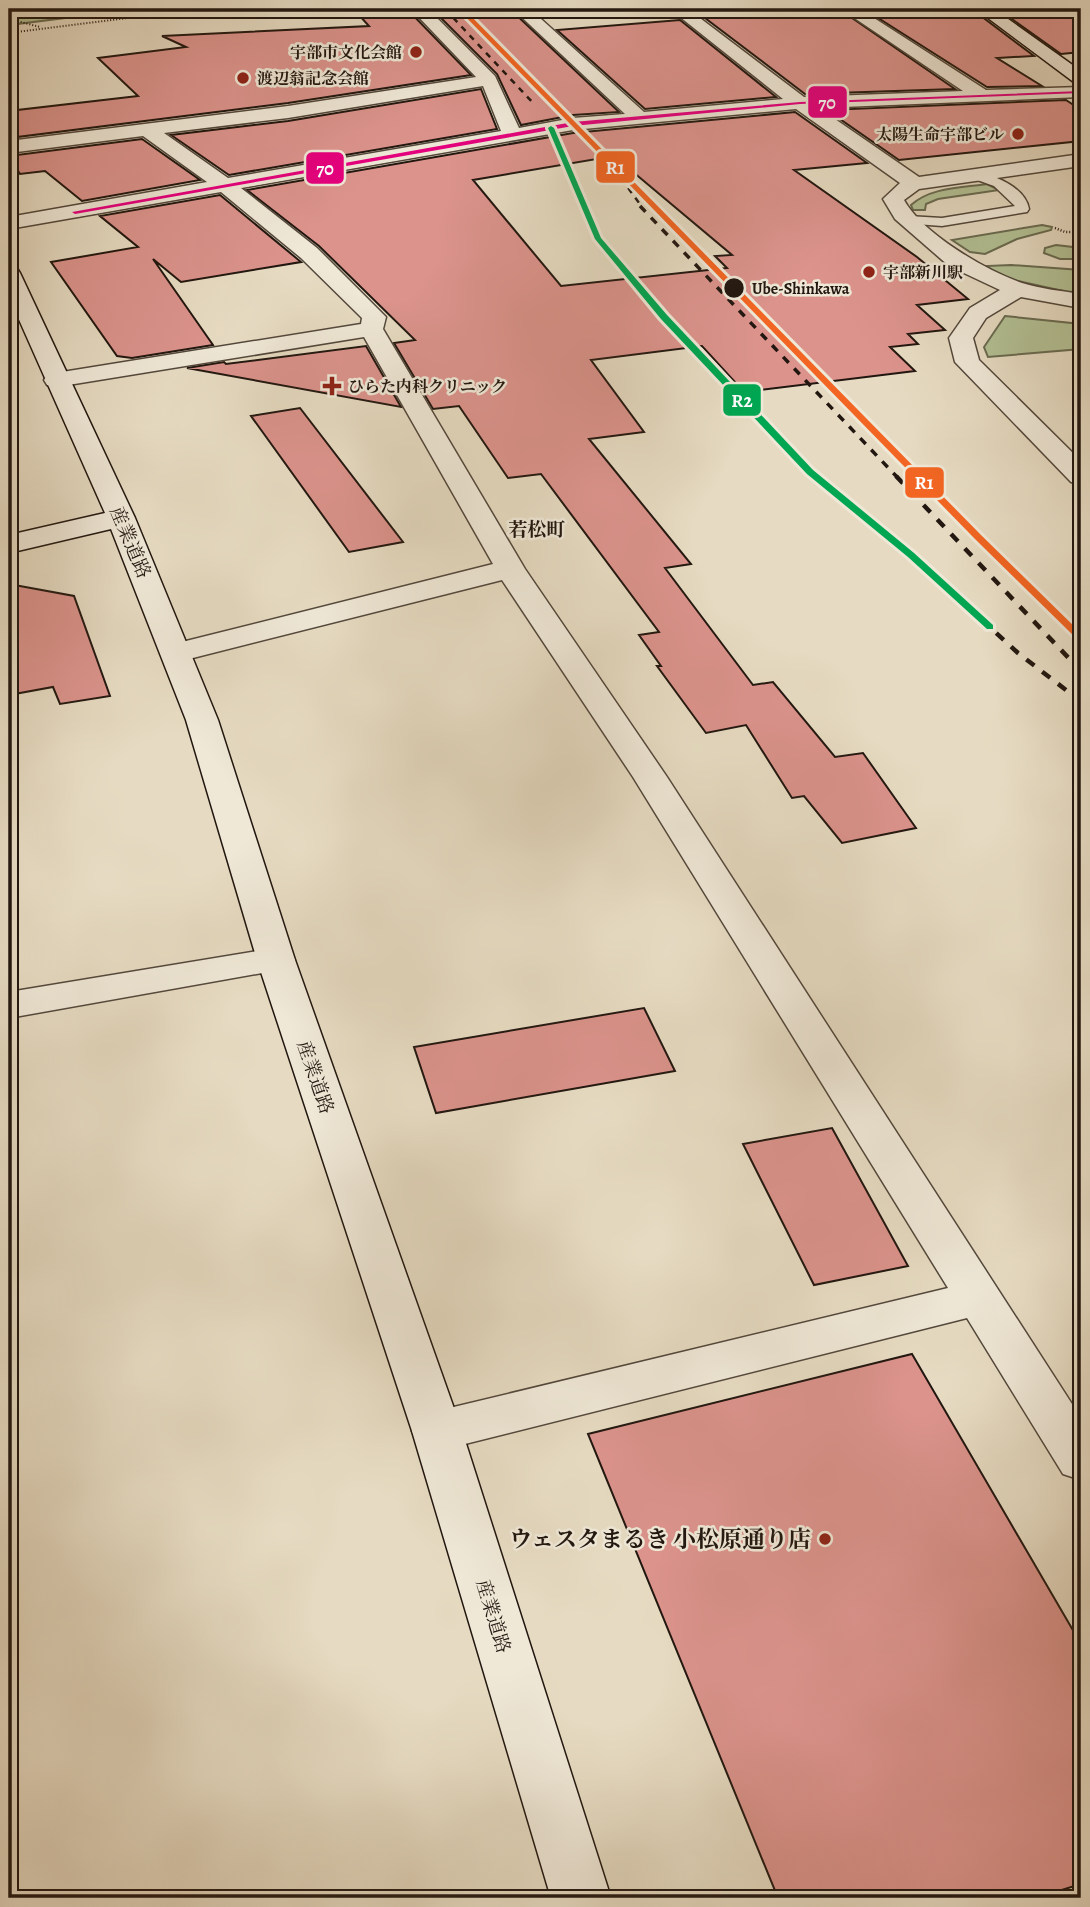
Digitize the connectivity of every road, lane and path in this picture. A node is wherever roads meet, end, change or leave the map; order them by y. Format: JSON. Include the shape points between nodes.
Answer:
{"nodes":[{"id":1,"x":193,"y":9,"type":"edge"},
{"id":2,"x":198,"y":9,"type":"edge"},
{"id":3,"x":419,"y":9,"type":"edge"},
{"id":4,"x":521,"y":9,"type":"edge"},
{"id":5,"x":678,"y":9,"type":"edge"},
{"id":6,"x":849,"y":9,"type":"edge"},
{"id":7,"x":984,"y":9,"type":"edge"},
{"id":8,"x":9,"y":19,"type":"edge"},
{"id":9,"x":44,"y":28,"type":"junction"},
{"id":10,"x":9,"y":33,"type":"edge"},
{"id":11,"x":1077,"y":74,"type":"edge"},
{"id":12,"x":489,"y":80,"type":"junction"},
{"id":13,"x":1081,"y":92,"type":"edge"},
{"id":14,"x":981,"y":95,"type":"junction"},
{"id":15,"x":800,"y":103,"type":"junction"},
{"id":16,"x":638,"y":116,"type":"junction"},
{"id":17,"x":149,"y":131,"type":"junction"},
{"id":18,"x":513,"y":136,"type":"junction"},
{"id":19,"x":9,"y":147,"type":"edge"},
{"id":20,"x":1081,"y":160,"type":"edge"},
{"id":21,"x":973,"y":174,"type":"junction"},
{"id":22,"x":915,"y":184,"type":"junction"},
{"id":23,"x":226,"y":186,"type":"junction"},
{"id":24,"x":908,"y":220,"type":"junction"},
{"id":25,"x":9,"y":223,"type":"edge"},
{"id":26,"x":9,"y":273,"type":"edge"},
{"id":27,"x":1017,"y":289,"type":"junction"},
{"id":28,"x":1081,"y":301,"type":"edge"},
{"id":29,"x":371,"y":329,"type":"junction"},
{"id":30,"x":56,"y":380,"type":"junction"},
{"id":31,"x":1081,"y":476,"type":"edge"},
{"id":32,"x":121,"y":518,"type":"junction"},
{"id":33,"x":9,"y":544,"type":"edge"},
{"id":34,"x":510,"y":569,"type":"junction"},
{"id":35,"x":177,"y":653,"type":"junction"},
{"id":36,"x":276,"y":960,"type":"junction"},
{"id":37,"x":9,"y":1005,"type":"edge"},
{"id":38,"x":978,"y":1298,"type":"junction"},
{"id":39,"x":437,"y":1432,"type":"junction"},
{"id":40,"x":1081,"y":1460,"type":"edge"},
{"id":41,"x":581,"y":1898,"type":"edge"}],
"edges":[{"from":1,"to":2,"type":"path"},
{"from":1,"to":9,"type":"path"},
{"from":3,"to":12,"type":"street"},
{"from":4,"to":16,"type":"street"},
{"from":5,"to":15,"type":"street"},
{"from":6,"to":14,"type":"street"},
{"from":7,"to":11,"type":"street"},
{"from":8,"to":9,"type":"path"},
{"from":9,"to":10,"type":"path"},
{"from":12,"to":17,"type":"street"},
{"from":12,"to":18,"type":"street"},
{"from":13,"to":14,"type":"street"},
{"from":14,"to":15,"type":"street"},
{"from":15,"to":16,"type":"street"},
{"from":15,"to":22,"type":"street"},
{"from":16,"to":18,"type":"street"},
{"from":17,"to":19,"type":"street"},
{"from":17,"to":23,"type":"street"},
{"from":18,"to":23,"type":"street"},
{"from":20,"to":21,"type":"street"},
{"from":21,"to":22,"type":"street"},
{"from":21,"to":24,"type":"lane","via":[[999,183],[1022,209],[942,222]]},
{"from":22,"to":24,"type":"street","via":[[893,199]]},
{"from":23,"to":25,"type":"street"},
{"from":23,"to":29,"type":"street","via":[[309,253],[374,317]]},
{"from":24,"to":27,"type":"street","via":[[957,261]]},
{"from":26,"to":30,"type":"street","name":"産業道路"},
{"from":27,"to":28,"type":"street"},
{"from":27,"to":31,"type":"street","via":[[978,313],[961,338],[967,362]]},
{"from":29,"to":30,"type":"street"},
{"from":29,"to":34,"type":"street"},
{"from":30,"to":32,"type":"street","name":"産業道路"},
{"from":32,"to":33,"type":"street"},
{"from":32,"to":35,"type":"street","name":"産業道路"},
{"from":34,"to":35,"type":"street"},
{"from":34,"to":38,"type":"street","via":[[650,776]]},
{"from":35,"to":36,"type":"street","name":"産業道路"},
{"from":36,"to":37,"type":"street"},
{"from":36,"to":39,"type":"street","name":"産業道路"},
{"from":38,"to":39,"type":"street"},
{"from":38,"to":40,"type":"street"},
{"from":39,"to":41,"type":"street","name":"産業道路"}]}
